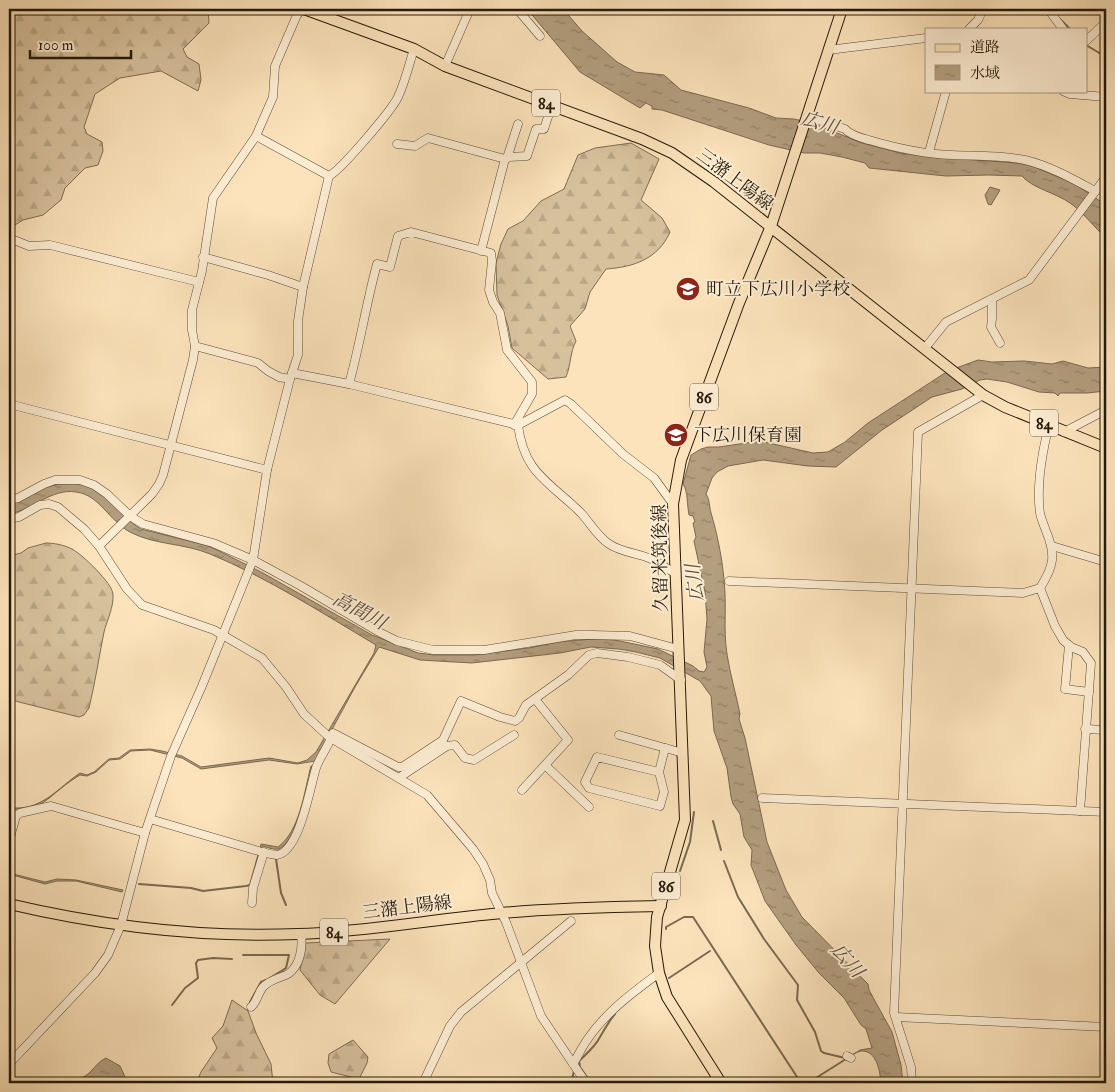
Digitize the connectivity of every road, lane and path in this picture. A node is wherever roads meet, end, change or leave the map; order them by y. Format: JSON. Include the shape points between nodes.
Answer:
{"nodes":[{"id":1,"x":303,"y":9,"type":"edge"},
{"id":2,"x":470,"y":9,"type":"edge"},
{"id":3,"x":517,"y":9,"type":"edge"},
{"id":4,"x":842,"y":9,"type":"edge"},
{"id":5,"x":983,"y":9,"type":"edge"},
{"id":6,"x":1048,"y":9,"type":"edge"},
{"id":7,"x":1106,"y":22,"type":"edge"},
{"id":8,"x":970,"y":28,"type":"edge"},
{"id":9,"x":1062,"y":28,"type":"edge"},
{"id":10,"x":540,"y":36,"type":"dead end"},
{"id":11,"x":925,"y":38,"type":"edge"},
{"id":12,"x":1088,"y":39,"type":"edge"},
{"id":13,"x":414,"y":49,"type":"junction"},
{"id":14,"x":828,"y":50,"type":"junction"},
{"id":15,"x":445,"y":66,"type":"junction"},
{"id":16,"x":946,"y":92,"type":"edge"},
{"id":17,"x":1068,"y":92,"type":"edge"},
{"id":18,"x":1106,"y":97,"type":"edge"},
{"id":19,"x":552,"y":105,"type":"junction"},
{"id":20,"x":807,"y":118,"type":"junction"},
{"id":21,"x":518,"y":124,"type":"dead end"},
{"id":22,"x":256,"y":136,"type":"junction"},
{"id":23,"x":397,"y":144,"type":"dead end"},
{"id":24,"x":929,"y":152,"type":"junction"},
{"id":25,"x":506,"y":158,"type":"junction"},
{"id":26,"x":329,"y":176,"type":"junction"},
{"id":27,"x":1106,"y":177,"type":"edge"},
{"id":28,"x":1094,"y":193,"type":"junction"},
{"id":29,"x":771,"y":226,"type":"junction"},
{"id":30,"x":9,"y":238,"type":"edge"},
{"id":31,"x":481,"y":251,"type":"junction"},
{"id":32,"x":203,"y":257,"type":"junction"},
{"id":33,"x":199,"y":282,"type":"junction"},
{"id":34,"x":303,"y":287,"type":"junction"},
{"id":35,"x":992,"y":299,"type":"junction"},
{"id":36,"x":1000,"y":343,"type":"dead end"},
{"id":37,"x":195,"y":346,"type":"junction"},
{"id":38,"x":925,"y":348,"type":"junction"},
{"id":39,"x":291,"y":376,"type":"junction"},
{"id":40,"x":348,"y":384,"type":"junction"},
{"id":41,"x":980,"y":393,"type":"junction"},
{"id":42,"x":9,"y":404,"type":"edge"},
{"id":43,"x":1106,"y":410,"type":"edge"},
{"id":44,"x":518,"y":424,"type":"junction"},
{"id":45,"x":1049,"y":425,"type":"junction"},
{"id":46,"x":1064,"y":432,"type":"junction"},
{"id":47,"x":171,"y":445,"type":"junction"},
{"id":48,"x":1106,"y":448,"type":"edge"},
{"id":49,"x":267,"y":470,"type":"junction"},
{"id":50,"x":9,"y":500,"type":"edge"},
{"id":51,"x":673,"y":504,"type":"junction"},
{"id":52,"x":129,"y":517,"type":"junction"},
{"id":53,"x":9,"y":519,"type":"edge"},
{"id":54,"x":99,"y":546,"type":"junction"},
{"id":55,"x":1052,"y":546,"type":"junction"},
{"id":56,"x":253,"y":560,"type":"junction"},
{"id":57,"x":1106,"y":562,"type":"edge"},
{"id":58,"x":676,"y":574,"type":"junction"},
{"id":59,"x":729,"y":581,"type":"dead end"},
{"id":60,"x":1040,"y":588,"type":"junction"},
{"id":61,"x":910,"y":589,"type":"junction"},
{"id":62,"x":222,"y":636,"type":"junction"},
{"id":63,"x":1069,"y":645,"type":"junction"},
{"id":64,"x":678,"y":652,"type":"junction"},
{"id":65,"x":681,"y":677,"type":"junction"},
{"id":66,"x":1088,"y":692,"type":"junction"},
{"id":67,"x":535,"y":699,"type":"junction"},
{"id":68,"x":1085,"y":729,"type":"junction"},
{"id":69,"x":1106,"y":730,"type":"edge"},
{"id":70,"x":619,"y":735,"type":"dead end"},
{"id":71,"x":329,"y":736,"type":"junction"},
{"id":72,"x":514,"y":736,"type":"dead end"},
{"id":73,"x":665,"y":748,"type":"junction"},
{"id":74,"x":683,"y":753,"type":"junction"},
{"id":75,"x":545,"y":765,"type":"junction"},
{"id":76,"x":659,"y":772,"type":"junction"},
{"id":77,"x":400,"y":777,"type":"junction"},
{"id":78,"x":522,"y":790,"type":"dead end"},
{"id":79,"x":762,"y":798,"type":"dead end"},
{"id":80,"x":902,"y":804,"type":"junction"},
{"id":81,"x":589,"y":807,"type":"dead end"},
{"id":82,"x":1080,"y":812,"type":"junction"},
{"id":83,"x":1106,"y":812,"type":"edge"},
{"id":84,"x":150,"y":819,"type":"junction"},
{"id":85,"x":145,"y":833,"type":"junction"},
{"id":86,"x":9,"y":841,"type":"edge"},
{"id":87,"x":261,"y":852,"type":"junction"},
{"id":88,"x":252,"y":903,"type":"dead end"},
{"id":89,"x":9,"y":904,"type":"edge"},
{"id":90,"x":661,"y":906,"type":"junction"},
{"id":91,"x":502,"y":913,"type":"junction"},
{"id":92,"x":571,"y":921,"type":"dead end"},
{"id":93,"x":121,"y":925,"type":"junction"},
{"id":94,"x":301,"y":934,"type":"junction"},
{"id":95,"x":521,"y":964,"type":"junction"},
{"id":96,"x":659,"y":973,"type":"junction"},
{"id":97,"x":251,"y":1007,"type":"dead end"},
{"id":98,"x":896,"y":1017,"type":"junction"},
{"id":99,"x":1106,"y":1027,"type":"edge"},
{"id":100,"x":9,"y":1064,"type":"edge"},
{"id":101,"x":574,"y":1064,"type":"junction"},
{"id":102,"x":423,"y":1083,"type":"edge"},
{"id":103,"x":586,"y":1083,"type":"edge"},
{"id":104,"x":721,"y":1083,"type":"edge"},
{"id":105,"x":912,"y":1083,"type":"edge"}],
"edges":[{"from":1,"to":13,"type":"main road","name":"三潴上陽線","number":"84"},
{"from":1,"to":22,"type":"street","via":[[297,15],[275,66],[273,97]]},
{"from":2,"to":15,"type":"street"},
{"from":3,"to":10,"type":"street"},
{"from":4,"to":14,"type":"main road","name":"久留米筑後線","number":"86"},
{"from":5,"to":8,"type":"street"},
{"from":6,"to":9,"type":"street"},
{"from":7,"to":12,"type":"street"},
{"from":11,"to":14,"type":"street"},
{"from":13,"to":15,"type":"main road","name":"三潴上陽線","number":"84"},
{"from":13,"to":26,"type":"street","via":[[398,98],[353,154]]},
{"from":14,"to":20,"type":"main road","name":"久留米筑後線","number":"86"},
{"from":15,"to":19,"type":"main road","name":"三潴上陽線","number":"84"},
{"from":16,"to":24,"type":"street"},
{"from":17,"to":18,"type":"street"},
{"from":19,"to":25,"type":"street","via":[[544,129],[536,129],[527,156]]},
{"from":19,"to":29,"type":"main road","name":"三潴上陽線","number":"84","via":[[672,153]]},
{"from":20,"to":24,"type":"street","via":[[846,128],[862,138],[894,148]]},
{"from":20,"to":29,"type":"main road","name":"久留米筑後線","number":"86"},
{"from":21,"to":25,"type":"street"},
{"from":22,"to":26,"type":"street"},
{"from":22,"to":32,"type":"street","via":[[213,198]]},
{"from":23,"to":25,"type":"street","via":[[415,146],[428,138]]},
{"from":24,"to":28,"type":"street","via":[[1024,160],[1070,177]]},
{"from":25,"to":31,"type":"street"},
{"from":26,"to":34,"type":"street"},
{"from":27,"to":28,"type":"street"},
{"from":28,"to":35,"type":"street","via":[[1029,280]]},
{"from":29,"to":38,"type":"main road","name":"三潴上陽線","number":"84"},
{"from":29,"to":51,"type":"main road","name":"久留米筑後線","number":"86","via":[[681,460]]},
{"from":30,"to":33,"type":"street","via":[[29,246],[50,245]]},
{"from":31,"to":40,"type":"street","via":[[411,232],[398,236],[390,267],[376,264]]},
{"from":31,"to":44,"type":"street","via":[[491,253],[489,290],[500,313],[507,350],[532,382],[532,394]]},
{"from":32,"to":33,"type":"street"},
{"from":32,"to":34,"type":"street"},
{"from":33,"to":37,"type":"street","via":[[192,310]]},
{"from":34,"to":39,"type":"street","via":[[298,355]]},
{"from":35,"to":36,"type":"street","via":[[991,327]]},
{"from":35,"to":38,"type":"street","via":[[946,322]]},
{"from":37,"to":39,"type":"street","via":[[258,363],[279,377]]},
{"from":37,"to":47,"type":"street"},
{"from":38,"to":41,"type":"main road","name":"三潴上陽線","number":"84"},
{"from":39,"to":40,"type":"street"},
{"from":39,"to":49,"type":"street"},
{"from":40,"to":44,"type":"street"},
{"from":41,"to":45,"type":"main road","name":"三潴上陽線","number":"84"},
{"from":41,"to":61,"type":"street","via":[[918,432]]},
{"from":42,"to":47,"type":"street"},
{"from":43,"to":46,"type":"street"},
{"from":44,"to":51,"type":"street","via":[[565,400],[654,478]]},
{"from":44,"to":58,"type":"street","via":[[520,440],[531,467],[588,520],[597,534],[611,546],[648,557]]},
{"from":45,"to":46,"type":"main road","name":"三潴上陽線","number":"84"},
{"from":45,"to":55,"type":"street","via":[[1039,478],[1040,514]]},
{"from":46,"to":48,"type":"main road","name":"三潴上陽線","number":"84"},
{"from":47,"to":49,"type":"street"},
{"from":47,"to":52,"type":"street","via":[[159,484]]},
{"from":49,"to":56,"type":"street"},
{"from":50,"to":52,"type":"street","via":[[55,480],[80,480],[94,484]]},
{"from":51,"to":58,"type":"main road","name":"久留米筑後線","number":"86"},
{"from":52,"to":54,"type":"street"},
{"from":52,"to":56,"type":"street","via":[[212,543]]},
{"from":53,"to":54,"type":"street","via":[[49,504],[58,507]]},
{"from":54,"to":62,"type":"street","via":[[127,589],[142,605],[214,630]]},
{"from":55,"to":57,"type":"street"},
{"from":55,"to":60,"type":"street","via":[[1052,570]]},
{"from":56,"to":62,"type":"street"},
{"from":56,"to":64,"type":"street","via":[[380,632],[433,650],[484,650],[593,635],[630,636]]},
{"from":58,"to":64,"type":"main road","name":"久留米筑後線","number":"86"},
{"from":59,"to":61,"type":"street"},
{"from":60,"to":61,"type":"street","via":[[1023,594]]},
{"from":60,"to":63,"type":"street","via":[[1055,626]]},
{"from":61,"to":80,"type":"street"},
{"from":62,"to":71,"type":"street","via":[[262,658],[304,714]]},
{"from":62,"to":84,"type":"street","via":[[172,754]]},
{"from":63,"to":66,"type":"street","via":[[1083,652],[1091,663]]},
{"from":63,"to":66,"type":"street","via":[[1065,689]]},
{"from":64,"to":65,"type":"main road","name":"久留米筑後線","number":"86"},
{"from":65,"to":67,"type":"street","via":[[660,665],[597,653],[589,655]]},
{"from":65,"to":74,"type":"main road","name":"久留米筑後線","number":"86"},
{"from":66,"to":68,"type":"street"},
{"from":67,"to":71,"type":"street","via":[[515,721],[461,701],[443,740],[402,767],[333,733]]},
{"from":67,"to":75,"type":"street","via":[[568,740]]},
{"from":68,"to":69,"type":"street"},
{"from":68,"to":82,"type":"street"},
{"from":70,"to":73,"type":"street"},
{"from":71,"to":77,"type":"street"},
{"from":71,"to":87,"type":"street","via":[[300,828],[292,842],[278,855]]},
{"from":72,"to":77,"type":"street","via":[[474,760],[465,758],[455,745],[447,746]]},
{"from":73,"to":74,"type":"street"},
{"from":73,"to":76,"type":"street"},
{"from":74,"to":90,"type":"main road","name":"久留米筑後線","number":"86","via":[[685,820]]},
{"from":75,"to":78,"type":"street"},
{"from":75,"to":81,"type":"street"},
{"from":76,"to":76,"type":"street","via":[[598,757],[585,782],[589,788],[660,806],[664,792]]},
{"from":77,"to":91,"type":"street","via":[[427,795],[473,849],[483,864]]},
{"from":79,"to":80,"type":"street"},
{"from":80,"to":82,"type":"street"},
{"from":80,"to":98,"type":"street"},
{"from":82,"to":83,"type":"street"},
{"from":84,"to":85,"type":"street"},
{"from":84,"to":87,"type":"street"},
{"from":85,"to":86,"type":"street","via":[[51,806],[16,816]]},
{"from":85,"to":93,"type":"street"},
{"from":87,"to":88,"type":"street"},
{"from":89,"to":93,"type":"main road","name":"三潴上陽線","number":"84"},
{"from":90,"to":91,"type":"main road","name":"三潴上陽線","number":"84"},
{"from":90,"to":96,"type":"main road","name":"久留米筑後線","number":"86","via":[[656,917],[655,946]]},
{"from":91,"to":94,"type":"main road","name":"三潴上陽線","number":"84"},
{"from":91,"to":95,"type":"street"},
{"from":92,"to":95,"type":"street"},
{"from":93,"to":94,"type":"main road","name":"三潴上陽線","number":"84","via":[[198,933]]},
{"from":93,"to":100,"type":"street","via":[[108,956],[95,973]]},
{"from":94,"to":97,"type":"street","via":[[301,951],[296,966],[263,987]]},
{"from":95,"to":101,"type":"street","via":[[541,1016]]},
{"from":95,"to":102,"type":"street","via":[[461,1012],[450,1026]]},
{"from":96,"to":101,"type":"street","via":[[625,998],[598,1025]]},
{"from":96,"to":104,"type":"main road","name":"久留米筑後線","number":"86","via":[[667,997]]},
{"from":98,"to":99,"type":"street"},
{"from":98,"to":105,"type":"street","via":[[911,1067]]},
{"from":101,"to":103,"type":"street"}]}
